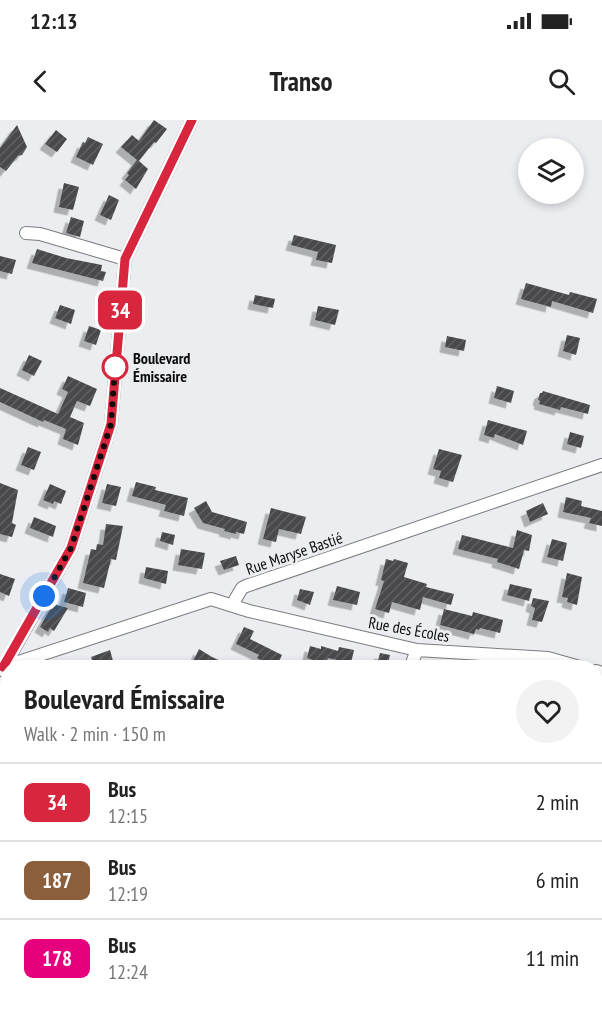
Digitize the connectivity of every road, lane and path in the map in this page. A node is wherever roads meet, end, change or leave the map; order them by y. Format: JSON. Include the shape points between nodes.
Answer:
{"nodes":[{"id":1,"x":192,"y":120,"type":"edge"},
{"id":2,"x":27,"y":233,"type":"dead end"},
{"id":3,"x":125,"y":259,"type":"junction"},
{"id":4,"x":602,"y":465,"type":"edge"},
{"id":5,"x":232,"y":605,"type":"junction"},
{"id":6,"x":417,"y":650,"type":"junction"},
{"id":7,"x":7,"y":660,"type":"edge"},
{"id":8,"x":30,"y":660,"type":"edge"},
{"id":9,"x":413,"y":660,"type":"edge"},
{"id":10,"x":501,"y":660,"type":"edge"},
{"id":11,"x":533,"y":660,"type":"edge"},
{"id":12,"x":555,"y":660,"type":"edge"}],
"edges":[{"from":1,"to":3,"type":"street"},
{"from":2,"to":3,"type":"street"},
{"from":3,"to":7,"type":"street","via":[[111,424],[71,548]]},
{"from":4,"to":5,"type":"street","name":"Rue Maryse Bastié","via":[[246,586]]},
{"from":5,"to":6,"type":"street","name":"Rue des Écoles"},
{"from":5,"to":8,"type":"street","via":[[211,599]]},
{"from":6,"to":9,"type":"street"},
{"from":6,"to":10,"type":"street","name":"Rue des Écoles"},
{"from":11,"to":12,"type":"street","name":"Rue des Écoles"}]}
